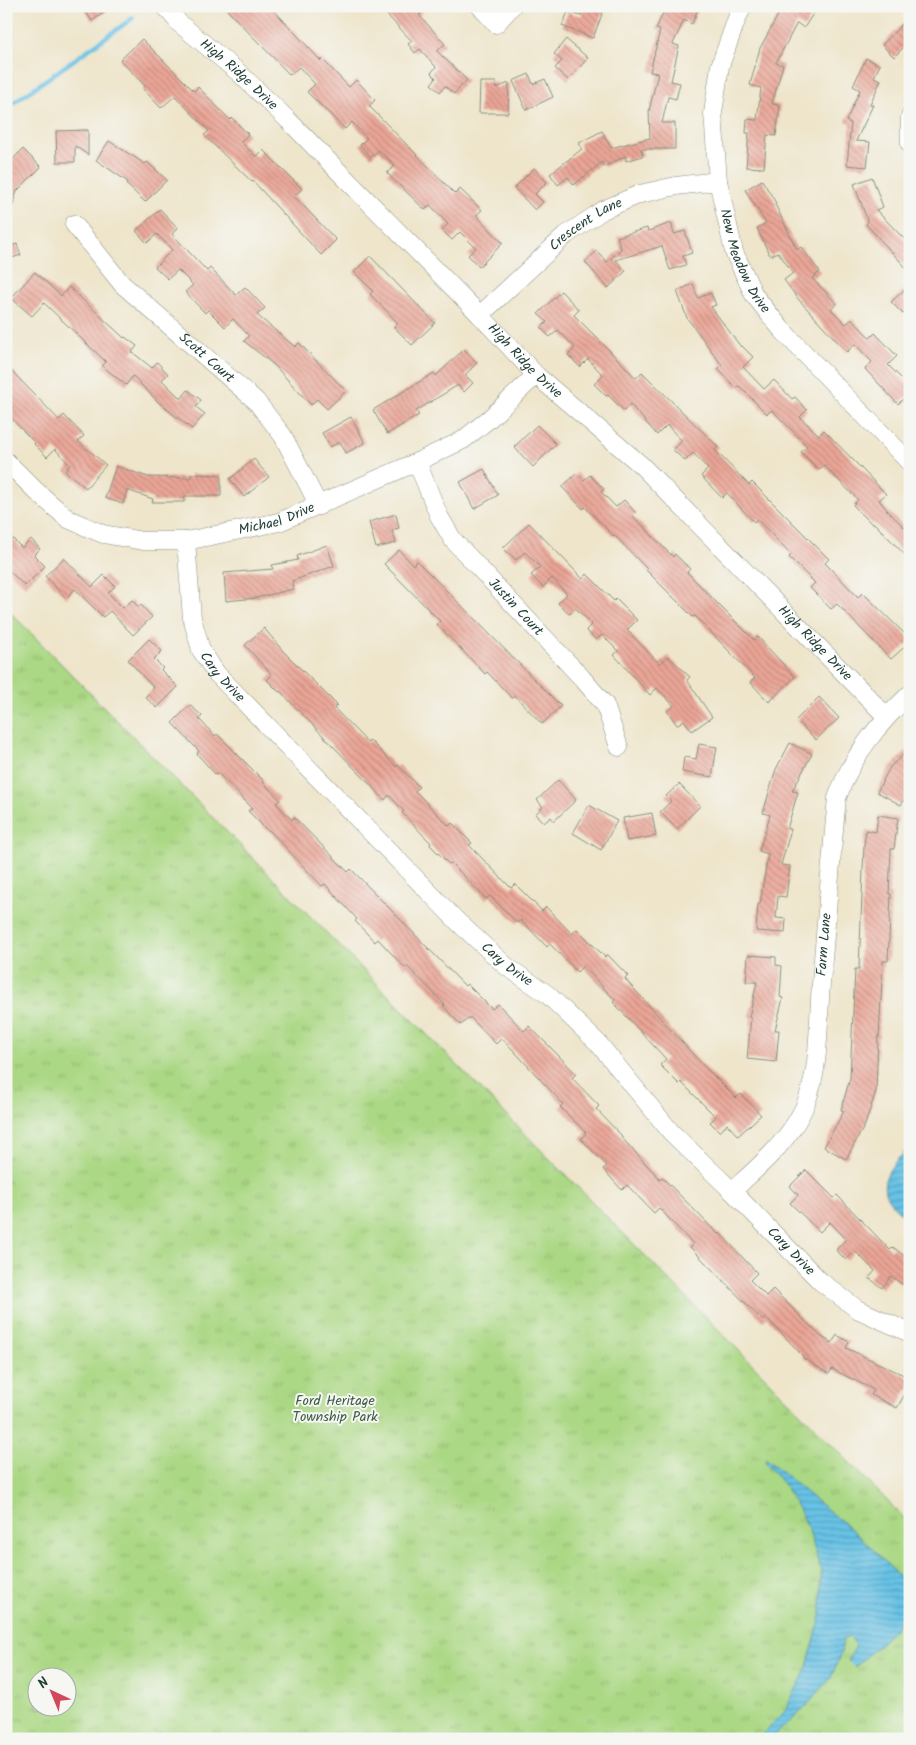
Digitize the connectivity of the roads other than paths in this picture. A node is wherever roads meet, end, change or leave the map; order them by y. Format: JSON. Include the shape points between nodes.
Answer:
{"nodes":[{"id":1,"x":165,"y":6,"type":"edge"},
{"id":2,"x":480,"y":6,"type":"edge"},
{"id":3,"x":512,"y":6,"type":"edge"},
{"id":4,"x":743,"y":6,"type":"edge"},
{"id":5,"x":910,"y":116,"type":"edge"},
{"id":6,"x":910,"y":144,"type":"edge"},
{"id":7,"x":718,"y":181,"type":"junction"},
{"id":8,"x":74,"y":224,"type":"dead end"},
{"id":9,"x":480,"y":315,"type":"junction"},
{"id":10,"x":536,"y":375,"type":"junction"},
{"id":11,"x":6,"y":461,"type":"edge"},
{"id":12,"x":417,"y":462,"type":"junction"},
{"id":13,"x":910,"y":463,"type":"edge"},
{"id":14,"x":319,"y":506,"type":"junction"},
{"id":15,"x":186,"y":541,"type":"junction"},
{"id":16,"x":910,"y":694,"type":"edge"},
{"id":17,"x":886,"y":716,"type":"junction"},
{"id":18,"x":619,"y":747,"type":"dead end"},
{"id":19,"x":732,"y":1191,"type":"junction"},
{"id":20,"x":910,"y":1333,"type":"edge"}],
"edges":[{"from":1,"to":9,"type":"street","name":"High Ridge Drive","via":[[288,120]]},
{"from":2,"to":3,"type":"street","via":[[496,24]]},
{"from":4,"to":7,"type":"street","name":"New Meadow Drive","via":[[720,66],[713,112]]},
{"from":5,"to":6,"type":"street"},
{"from":7,"to":9,"type":"street","name":"Crescent Lane","via":[[640,194],[603,210],[566,235]]},
{"from":7,"to":13,"type":"street","name":"New Meadow Drive","via":[[734,252],[754,295],[782,330]]},
{"from":8,"to":14,"type":"street","name":"Scott Court","via":[[122,284],[256,401],[283,436]]},
{"from":9,"to":10,"type":"street","name":"High Ridge Drive"},
{"from":10,"to":12,"type":"street","name":"Michael Drive","via":[[463,440]]},
{"from":10,"to":17,"type":"street","name":"High Ridge Drive","via":[[641,465]]},
{"from":11,"to":15,"type":"street","name":"Michael Drive","via":[[68,519],[103,534],[143,541]]},
{"from":12,"to":14,"type":"street","name":"Michael Drive"},
{"from":12,"to":18,"type":"street","name":"Justin Court","via":[[439,516],[453,540],[605,705]]},
{"from":14,"to":15,"type":"street","name":"Michael Drive","via":[[280,522]]},
{"from":15,"to":19,"type":"street","name":"Cary Drive","via":[[192,618],[201,650],[216,673],[458,922],[506,966],[547,994],[598,1043],[671,1132]]},
{"from":16,"to":17,"type":"street","name":"Farm Lane"},
{"from":17,"to":19,"type":"street","name":"Farm Lane","via":[[845,776],[837,798],[816,1061],[809,1096],[797,1121],[776,1150]]},
{"from":19,"to":20,"type":"street","name":"Cary Drive","via":[[820,1281],[857,1309]]}]}
